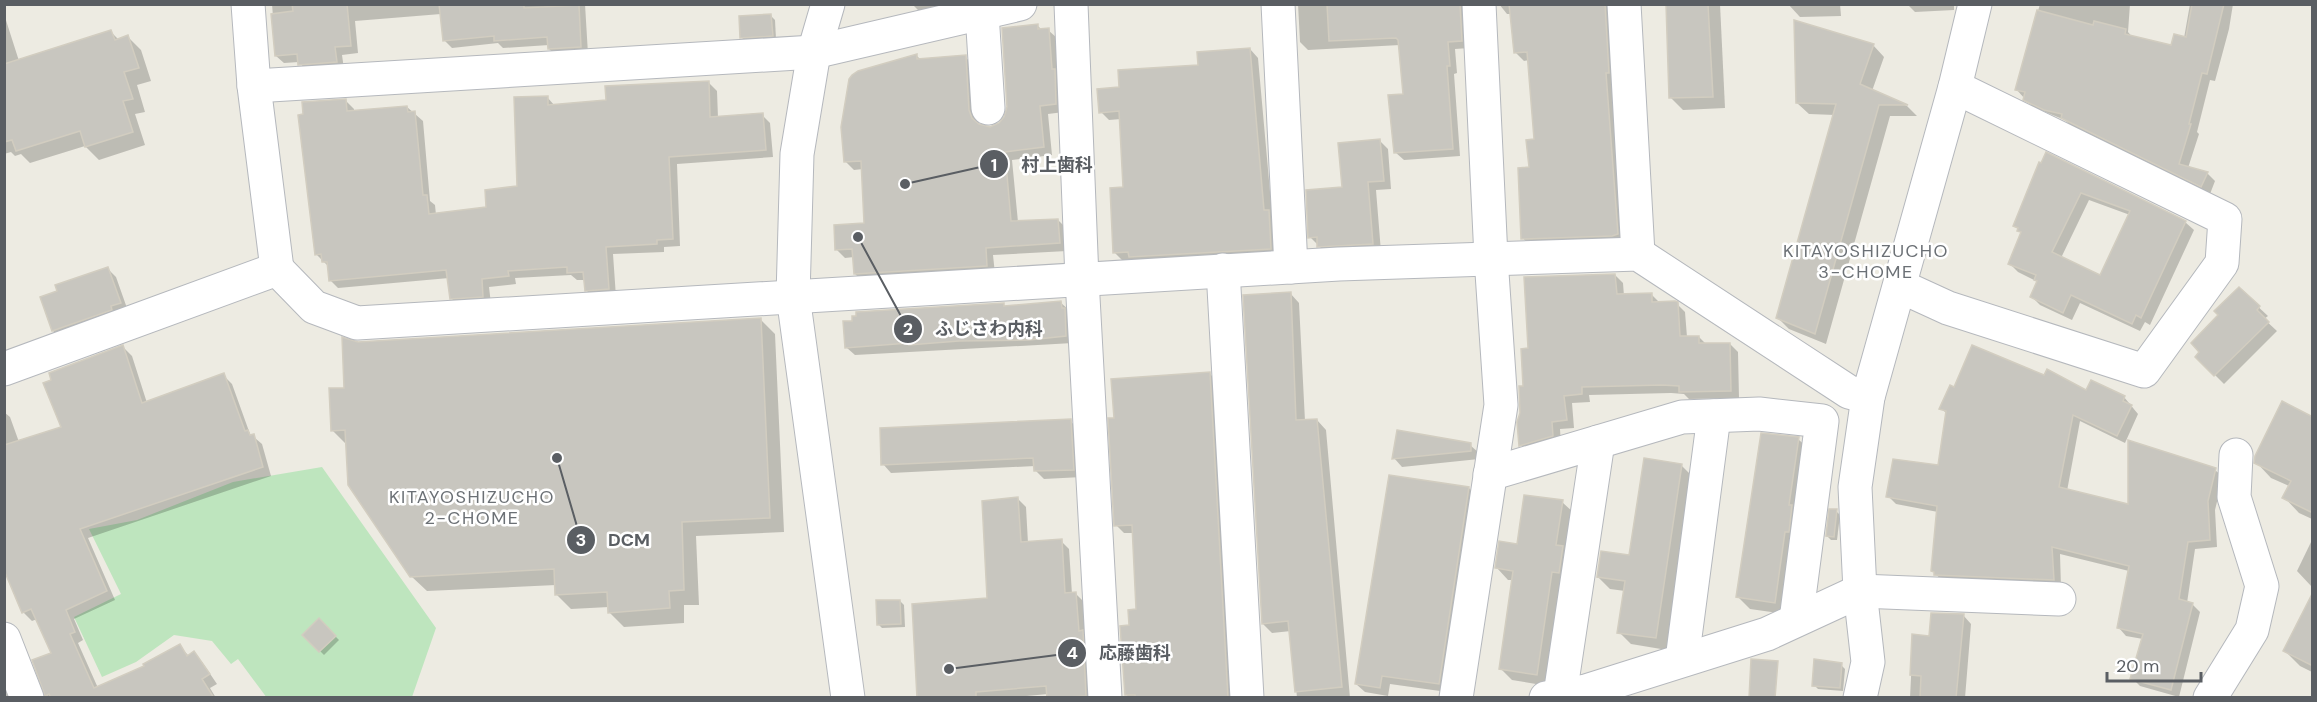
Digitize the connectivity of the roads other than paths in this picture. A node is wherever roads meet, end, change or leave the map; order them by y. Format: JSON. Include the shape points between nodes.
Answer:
{"nodes":[{"id":1,"x":248,"y":4,"type":"edge"},
{"id":2,"x":828,"y":4,"type":"edge"},
{"id":3,"x":1020,"y":4,"type":"edge"},
{"id":4,"x":1071,"y":4,"type":"edge"},
{"id":5,"x":1278,"y":4,"type":"edge"},
{"id":6,"x":1479,"y":4,"type":"edge"},
{"id":7,"x":1624,"y":4,"type":"edge"},
{"id":8,"x":1974,"y":4,"type":"edge"},
{"id":9,"x":982,"y":13,"type":"junction"},
{"id":10,"x":814,"y":52,"type":"junction"},
{"id":11,"x":254,"y":86,"type":"junction"},
{"id":12,"x":1955,"y":87,"type":"junction"},
{"id":13,"x":988,"y":108,"type":"dead end"},
{"id":14,"x":1638,"y":254,"type":"junction"},
{"id":15,"x":1491,"y":258,"type":"junction"},
{"id":16,"x":1291,"y":267,"type":"junction"},
{"id":17,"x":277,"y":270,"type":"junction"},
{"id":18,"x":1223,"y":270,"type":"junction"},
{"id":19,"x":1082,"y":279,"type":"junction"},
{"id":20,"x":1900,"y":286,"type":"junction"},
{"id":21,"x":793,"y":296,"type":"junction"},
{"id":22,"x":4,"y":369,"type":"edge"},
{"id":23,"x":1868,"y":397,"type":"junction"},
{"id":24,"x":1714,"y":416,"type":"junction"},
{"id":25,"x":1598,"y":442,"type":"junction"},
{"id":26,"x":2236,"y":455,"type":"dead end"},
{"id":27,"x":1490,"y":474,"type":"junction"},
{"id":28,"x":1860,"y":591,"type":"junction"},
{"id":29,"x":2059,"y":599,"type":"dead end"},
{"id":30,"x":1796,"y":620,"type":"junction"},
{"id":31,"x":4,"y":639,"type":"edge"},
{"id":32,"x":1682,"y":660,"type":"junction"},
{"id":33,"x":1553,"y":696,"type":"edge"},
{"id":34,"x":27,"y":698,"type":"edge"},
{"id":35,"x":848,"y":698,"type":"edge"},
{"id":36,"x":1105,"y":698,"type":"edge"},
{"id":37,"x":1247,"y":698,"type":"edge"},
{"id":38,"x":1456,"y":698,"type":"edge"},
{"id":39,"x":1860,"y":698,"type":"edge"},
{"id":40,"x":2210,"y":698,"type":"edge"}],
"edges":[{"from":1,"to":11,"type":"street"},
{"from":2,"to":10,"type":"street"},
{"from":3,"to":9,"type":"street"},
{"from":4,"to":19,"type":"street"},
{"from":5,"to":16,"type":"street"},
{"from":6,"to":15,"type":"street"},
{"from":7,"to":14,"type":"street"},
{"from":8,"to":12,"type":"street"},
{"from":9,"to":10,"type":"street"},
{"from":9,"to":13,"type":"street"},
{"from":10,"to":11,"type":"street"},
{"from":10,"to":21,"type":"street","via":[[797,154]]},
{"from":11,"to":17,"type":"street"},
{"from":12,"to":20,"type":"street"},
{"from":12,"to":20,"type":"street","via":[[2225,219],[2222,263],[2144,371],[1948,308]]},
{"from":14,"to":15,"type":"street"},
{"from":14,"to":23,"type":"street","via":[[1849,392]]},
{"from":15,"to":16,"type":"street"},
{"from":15,"to":27,"type":"street","via":[[1501,405]]},
{"from":16,"to":18,"type":"street"},
{"from":17,"to":21,"type":"street","via":[[314,307],[357,323]]},
{"from":17,"to":22,"type":"street"},
{"from":18,"to":19,"type":"street"},
{"from":18,"to":37,"type":"street"},
{"from":19,"to":21,"type":"street"},
{"from":19,"to":36,"type":"street"},
{"from":20,"to":23,"type":"street"},
{"from":21,"to":35,"type":"street"},
{"from":23,"to":28,"type":"street","via":[[1855,487]]},
{"from":24,"to":25,"type":"street","via":[[1682,417]]},
{"from":24,"to":30,"type":"street","via":[[1760,414],[1822,421]]},
{"from":24,"to":32,"type":"street"},
{"from":25,"to":27,"type":"street"},
{"from":25,"to":33,"type":"street"},
{"from":26,"to":40,"type":"street","via":[[2234,497],[2262,586],[2252,630]]},
{"from":27,"to":38,"type":"street"},
{"from":28,"to":29,"type":"street"},
{"from":28,"to":30,"type":"street"},
{"from":28,"to":39,"type":"street","via":[[1868,662]]},
{"from":30,"to":32,"type":"street","via":[[1767,634]]},
{"from":31,"to":34,"type":"street"},
{"from":32,"to":33,"type":"street","via":[[1586,691]]}]}
